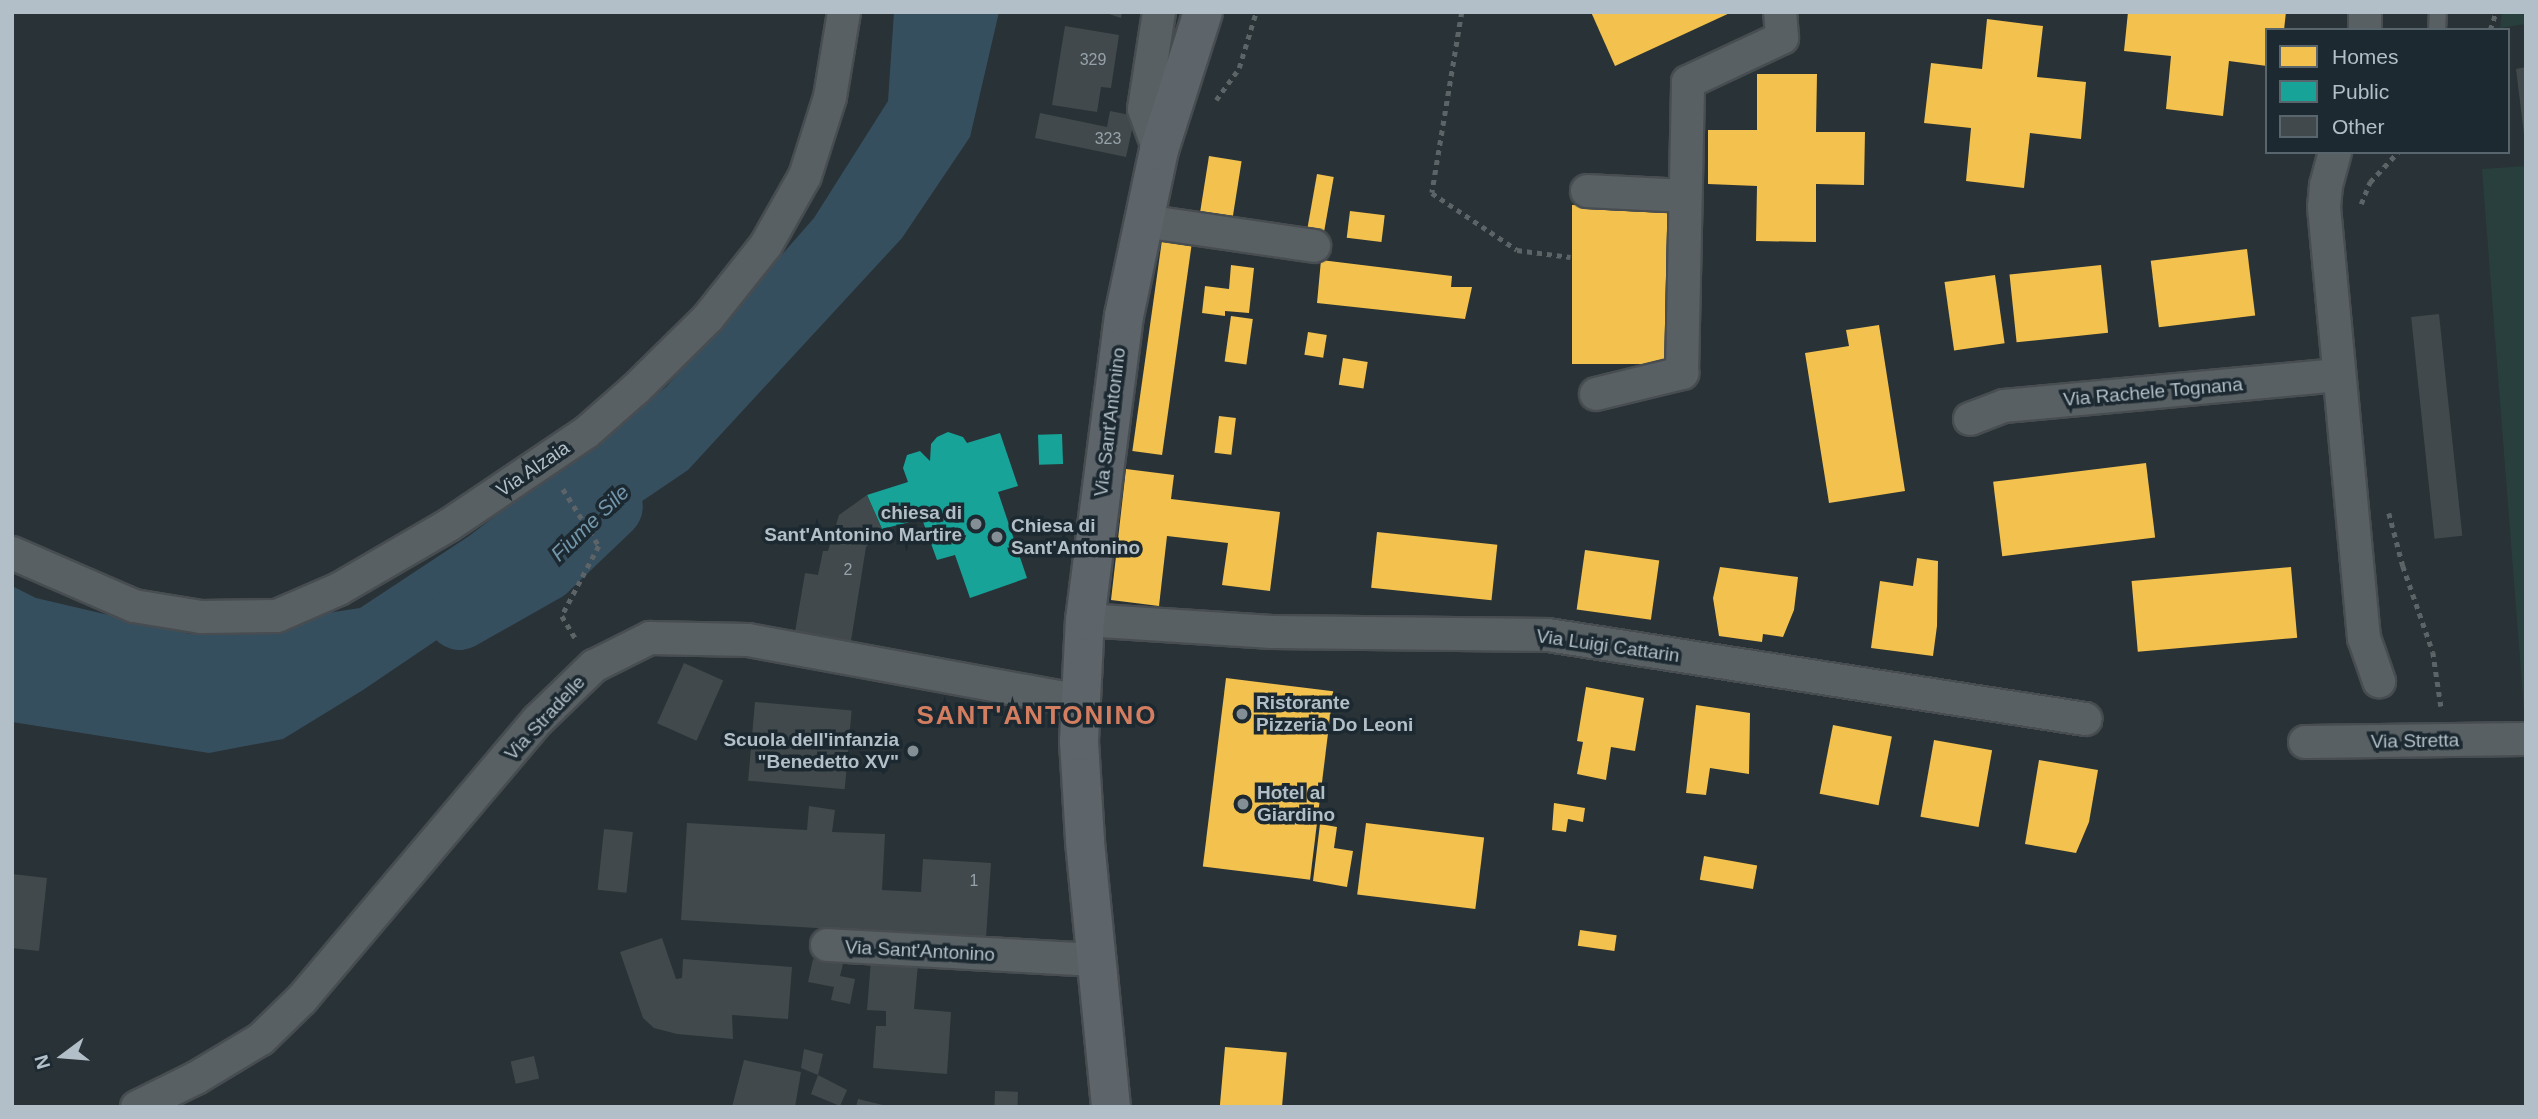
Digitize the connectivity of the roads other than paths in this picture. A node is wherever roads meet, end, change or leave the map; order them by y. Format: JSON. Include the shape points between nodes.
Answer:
{"nodes":[{"id":1,"x":844,"y":12,"type":"edge"},
{"id":2,"x":1159,"y":12,"type":"edge"},
{"id":3,"x":1203,"y":12,"type":"edge"},
{"id":4,"x":1780,"y":12,"type":"edge"},
{"id":5,"x":1159,"y":150,"type":"junction"},
{"id":6,"x":2335,"y":154,"type":"edge"},
{"id":7,"x":1587,"y":191,"type":"dead end"},
{"id":8,"x":1685,"y":196,"type":"junction"},
{"id":9,"x":1143,"y":221,"type":"junction"},
{"id":10,"x":1314,"y":246,"type":"dead end"},
{"id":11,"x":2339,"y":375,"type":"junction"},
{"id":12,"x":1596,"y":394,"type":"dead end"},
{"id":13,"x":1970,"y":419,"type":"dead end"},
{"id":14,"x":12,"y":553,"type":"edge"},
{"id":15,"x":1085,"y":620,"type":"junction"},
{"id":16,"x":2379,"y":681,"type":"dead end"},
{"id":17,"x":1081,"y":701,"type":"junction"},
{"id":18,"x":2085,"y":719,"type":"dead end"},
{"id":19,"x":2526,"y":739,"type":"edge"},
{"id":20,"x":2305,"y":742,"type":"dead end"},
{"id":21,"x":827,"y":946,"type":"dead end"},
{"id":22,"x":1097,"y":960,"type":"junction"},
{"id":23,"x":137,"y":1107,"type":"edge"},
{"id":24,"x":1111,"y":1107,"type":"edge"}],
"edges":[{"from":1,"to":14,"type":"street","name":"Via Alzaia","via":[[830,97],[805,176],[766,245],[708,318],[636,389],[587,432],[449,525],[339,589],[277,616],[201,617],[134,606]]},
{"from":2,"to":5,"type":"street","via":[[1144,109]]},
{"from":3,"to":5,"type":"main road","name":"Via Sant'Antonino"},
{"from":4,"to":8,"type":"street","via":[[1782,38],[1688,82]]},
{"from":5,"to":9,"type":"main road","name":"Via Sant'Antonino"},
{"from":6,"to":11,"type":"street","via":[[2324,207]]},
{"from":7,"to":8,"type":"street"},
{"from":8,"to":12,"type":"street","via":[[1682,373]]},
{"from":9,"to":10,"type":"street"},
{"from":9,"to":15,"type":"main road","name":"Via Sant'Antonino","via":[[1122,329]]},
{"from":11,"to":13,"type":"street","name":"Via Rachele Tognana","via":[[2004,406]]},
{"from":11,"to":16,"type":"street","via":[[2364,638]]},
{"from":15,"to":17,"type":"main road","name":"Via Sant'Antonino"},
{"from":15,"to":18,"type":"street","name":"Via Luigi Cattarin","via":[[1272,632],[1548,635]]},
{"from":17,"to":22,"type":"main road","name":"Via Sant'Antonino","via":[[1082,803]]},
{"from":17,"to":23,"type":"street","name":"Via Stradelle","via":[[748,640],[650,638],[594,666],[538,720],[302,999],[261,1039]]},
{"from":19,"to":20,"type":"street","name":"Via Stretta"},
{"from":21,"to":22,"type":"street","name":"Via Sant'Antonino"},
{"from":22,"to":24,"type":"main road","name":"Via Sant'Antonino"}]}
